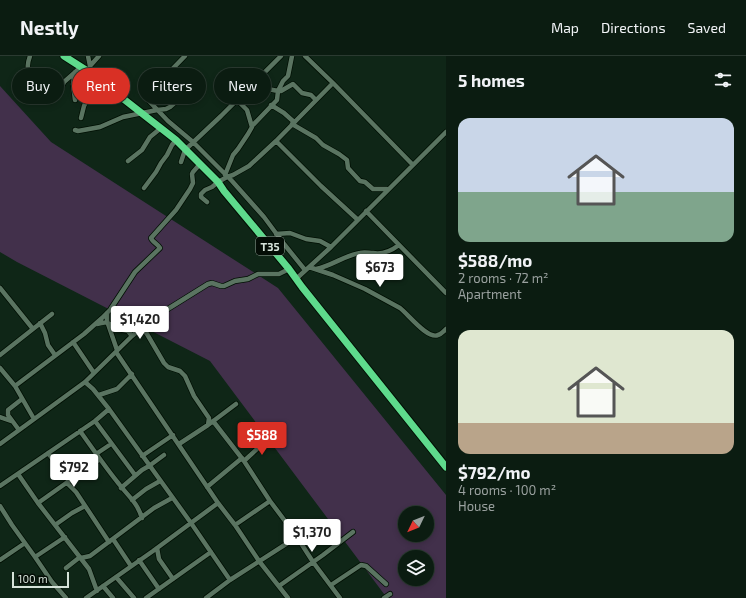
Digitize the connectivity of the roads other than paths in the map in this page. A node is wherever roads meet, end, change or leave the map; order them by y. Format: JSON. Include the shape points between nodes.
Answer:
{"nodes":[{"id":1,"x":30,"y":56,"type":"edge"},
{"id":2,"x":64,"y":56,"type":"edge"},
{"id":3,"x":88,"y":56,"type":"edge"},
{"id":4,"x":99,"y":56,"type":"edge"},
{"id":5,"x":185,"y":56,"type":"edge"},
{"id":6,"x":281,"y":56,"type":"edge"},
{"id":7,"x":292,"y":56,"type":"edge"},
{"id":8,"x":305,"y":56,"type":"edge"},
{"id":9,"x":81,"y":67,"type":"edge"},
{"id":10,"x":28,"y":68,"type":"edge"},
{"id":11,"x":90,"y":68,"type":"edge"},
{"id":12,"x":93,"y":68,"type":"edge"},
{"id":13,"x":269,"y":68,"type":"edge"},
{"id":14,"x":72,"y":75,"type":"edge"},
{"id":15,"x":64,"y":82,"type":"edge"},
{"id":16,"x":333,"y":83,"type":"junction"},
{"id":17,"x":271,"y":89,"type":"edge"},
{"id":18,"x":278,"y":91,"type":"junction"},
{"id":19,"x":316,"y":100,"type":"junction"},
{"id":20,"x":130,"y":103,"type":"edge"},
{"id":21,"x":85,"y":104,"type":"edge"},
{"id":22,"x":173,"y":104,"type":"edge"},
{"id":23,"x":233,"y":104,"type":"edge"},
{"id":24,"x":241,"y":104,"type":"edge"},
{"id":25,"x":271,"y":105,"type":"junction"},
{"id":26,"x":157,"y":110,"type":"junction"},
{"id":27,"x":142,"y":113,"type":"junction"},
{"id":28,"x":82,"y":118,"type":"dead end"},
{"id":29,"x":293,"y":123,"type":"junction"},
{"id":30,"x":252,"y":126,"type":"junction"},
{"id":31,"x":161,"y":128,"type":"junction"},
{"id":32,"x":75,"y":130,"type":"dead end"},
{"id":33,"x":446,"y":132,"type":"edge"},
{"id":34,"x":176,"y":140,"type":"junction"},
{"id":35,"x":276,"y":141,"type":"junction"},
{"id":36,"x":194,"y":142,"type":"junction"},
{"id":37,"x":185,"y":150,"type":"junction"},
{"id":38,"x":128,"y":161,"type":"dead end"},
{"id":39,"x":181,"y":162,"type":"dead end"},
{"id":40,"x":200,"y":164,"type":"junction"},
{"id":41,"x":412,"y":164,"type":"junction"},
{"id":42,"x":226,"y":176,"type":"junction"},
{"id":43,"x":218,"y":182,"type":"junction"},
{"id":44,"x":144,"y":188,"type":"dead end"},
{"id":45,"x":387,"y":190,"type":"junction"},
{"id":46,"x":207,"y":202,"type":"dead end"},
{"id":47,"x":366,"y":211,"type":"junction"},
{"id":48,"x":358,"y":220,"type":"junction"},
{"id":49,"x":276,"y":234,"type":"junction"},
{"id":50,"x":399,"y":244,"type":"junction"},
{"id":51,"x":331,"y":247,"type":"junction"},
{"id":52,"x":289,"y":269,"type":"junction"},
{"id":53,"x":307,"y":269,"type":"junction"},
{"id":54,"x":314,"y":269,"type":"junction"},
{"id":55,"x":296,"y":279,"type":"junction"},
{"id":56,"x":0,"y":288,"type":"edge"},
{"id":57,"x":446,"y":293,"type":"edge"},
{"id":58,"x":107,"y":313,"type":"junction"},
{"id":59,"x":52,"y":314,"type":"dead end"},
{"id":60,"x":40,"y":323,"type":"junction"},
{"id":61,"x":107,"y":323,"type":"junction"},
{"id":62,"x":93,"y":325,"type":"junction"},
{"id":63,"x":142,"y":328,"type":"junction"},
{"id":64,"x":33,"y":329,"type":"junction"},
{"id":65,"x":446,"y":329,"type":"edge"},
{"id":66,"x":132,"y":336,"type":"junction"},
{"id":67,"x":73,"y":342,"type":"junction"},
{"id":68,"x":117,"y":351,"type":"junction"},
{"id":69,"x":0,"y":356,"type":"edge"},
{"id":70,"x":55,"y":356,"type":"junction"},
{"id":71,"x":0,"y":368,"type":"edge"},
{"id":72,"x":94,"y":373,"type":"junction"},
{"id":73,"x":132,"y":374,"type":"junction"},
{"id":74,"x":85,"y":382,"type":"junction"},
{"id":75,"x":14,"y":386,"type":"junction"},
{"id":76,"x":99,"y":395,"type":"junction"},
{"id":77,"x":22,"y":398,"type":"junction"},
{"id":78,"x":236,"y":404,"type":"dead end"},
{"id":79,"x":109,"y":409,"type":"junction"},
{"id":80,"x":0,"y":417,"type":"edge"},
{"id":81,"x":34,"y":419,"type":"junction"},
{"id":82,"x":95,"y":421,"type":"junction"},
{"id":83,"x":13,"y":422,"type":"junction"},
{"id":84,"x":213,"y":422,"type":"junction"},
{"id":85,"x":208,"y":425,"type":"junction"},
{"id":86,"x":19,"y":430,"type":"junction"},
{"id":87,"x":80,"y":431,"type":"junction"},
{"id":88,"x":173,"y":434,"type":"junction"},
{"id":89,"x":269,"y":438,"type":"dead end"},
{"id":90,"x":0,"y":444,"type":"edge"},
{"id":91,"x":112,"y":444,"type":"junction"},
{"id":92,"x":179,"y":444,"type":"junction"},
{"id":93,"x":48,"y":453,"type":"junction"},
{"id":94,"x":96,"y":454,"type":"junction"},
{"id":95,"x":164,"y":455,"type":"dead end"},
{"id":96,"x":142,"y":456,"type":"junction"},
{"id":97,"x":100,"y":459,"type":"junction"},
{"id":98,"x":243,"y":460,"type":"junction"},
{"id":99,"x":149,"y":466,"type":"junction"},
{"id":100,"x":446,"y":467,"type":"edge"},
{"id":101,"x":18,"y":474,"type":"junction"},
{"id":102,"x":135,"y":476,"type":"junction"},
{"id":103,"x":160,"y":481,"type":"junction"},
{"id":104,"x":68,"y":482,"type":"junction"},
{"id":105,"x":0,"y":486,"type":"edge"},
{"id":106,"x":208,"y":487,"type":"junction"},
{"id":107,"x":121,"y":488,"type":"junction"},
{"id":108,"x":172,"y":498,"type":"junction"},
{"id":109,"x":132,"y":500,"type":"junction"},
{"id":110,"x":270,"y":501,"type":"junction"},
{"id":111,"x":218,"y":502,"type":"junction"},
{"id":112,"x":38,"y":503,"type":"junction"},
{"id":113,"x":0,"y":506,"type":"edge"},
{"id":114,"x":85,"y":506,"type":"junction"},
{"id":115,"x":142,"y":518,"type":"junction"},
{"id":116,"x":191,"y":523,"type":"junction"},
{"id":117,"x":55,"y":525,"type":"junction"},
{"id":118,"x":235,"y":525,"type":"junction"},
{"id":119,"x":353,"y":532,"type":"dead end"},
{"id":120,"x":65,"y":537,"type":"junction"},
{"id":121,"x":297,"y":537,"type":"junction"},
{"id":122,"x":111,"y":540,"type":"junction"},
{"id":123,"x":25,"y":543,"type":"junction"},
{"id":124,"x":157,"y":548,"type":"junction"},
{"id":125,"x":211,"y":552,"type":"junction"},
{"id":126,"x":35,"y":556,"type":"junction"},
{"id":127,"x":81,"y":557,"type":"junction"},
{"id":128,"x":0,"y":560,"type":"edge"},
{"id":129,"x":139,"y":560,"type":"junction"},
{"id":130,"x":259,"y":561,"type":"junction"},
{"id":131,"x":313,"y":562,"type":"junction"},
{"id":132,"x":131,"y":566,"type":"junction"},
{"id":133,"x":66,"y":568,"type":"dead end"},
{"id":134,"x":116,"y":576,"type":"junction"},
{"id":135,"x":173,"y":579,"type":"junction"},
{"id":136,"x":230,"y":580,"type":"junction"},
{"id":137,"x":386,"y":584,"type":"dead end"},
{"id":138,"x":330,"y":585,"type":"junction"},
{"id":139,"x":103,"y":586,"type":"junction"},
{"id":140,"x":279,"y":586,"type":"junction"},
{"id":141,"x":159,"y":589,"type":"junction"},
{"id":142,"x":97,"y":591,"type":"junction"},
{"id":143,"x":390,"y":594,"type":"dead end"},
{"id":144,"x":148,"y":596,"type":"edge"},
{"id":145,"x":66,"y":598,"type":"edge"},
{"id":146,"x":86,"y":598,"type":"edge"},
{"id":147,"x":113,"y":598,"type":"edge"},
{"id":148,"x":134,"y":598,"type":"edge"},
{"id":149,"x":156,"y":598,"type":"edge"},
{"id":150,"x":206,"y":598,"type":"edge"},
{"id":151,"x":288,"y":598,"type":"edge"},
{"id":152,"x":340,"y":598,"type":"edge"},
{"id":153,"x":384,"y":598,"type":"edge"}],
"edges":[{"from":1,"to":10,"type":"street"},
{"from":2,"to":9,"type":"highway","number":"T35"},
{"from":3,"to":11,"type":"street"},
{"from":4,"to":12,"type":"street"},
{"from":5,"to":26,"type":"street","via":[[148,95],[148,100]]},
{"from":6,"to":13,"type":"street"},
{"from":7,"to":18,"type":"street","via":[[288,76]]},
{"from":8,"to":16,"type":"street"},
{"from":14,"to":15,"type":"street"},
{"from":16,"to":19,"type":"street"},
{"from":16,"to":41,"type":"street"},
{"from":17,"to":18,"type":"street"},
{"from":18,"to":19,"type":"street","via":[[293,84],[302,93],[311,95]]},
{"from":18,"to":25,"type":"street","via":[[277,100]]},
{"from":19,"to":29,"type":"street"},
{"from":20,"to":27,"type":"highway","number":"T35"},
{"from":21,"to":28,"type":"street"},
{"from":22,"to":26,"type":"street"},
{"from":23,"to":36,"type":"street"},
{"from":24,"to":30,"type":"street","via":[[247,110]]},
{"from":25,"to":29,"type":"street","via":[[284,113]]},
{"from":25,"to":30,"type":"street"},
{"from":26,"to":27,"type":"street"},
{"from":26,"to":36,"type":"street"},
{"from":27,"to":31,"type":"highway","number":"T35"},
{"from":27,"to":32,"type":"street","via":[[123,117],[100,127]]},
{"from":29,"to":35,"type":"street"},
{"from":29,"to":45,"type":"street","via":[[347,160],[348,168],[360,181],[373,189]]},
{"from":30,"to":42,"type":"street","via":[[234,152]]},
{"from":31,"to":34,"type":"highway","number":"T35"},
{"from":31,"to":38,"type":"street","via":[[150,137],[142,150]]},
{"from":33,"to":41,"type":"street"},
{"from":34,"to":37,"type":"highway","number":"T35"},
{"from":34,"to":44,"type":"street"},
{"from":35,"to":42,"type":"street","via":[[248,166]]},
{"from":35,"to":48,"type":"street"},
{"from":36,"to":37,"type":"street"},
{"from":36,"to":42,"type":"street"},
{"from":37,"to":39,"type":"street"},
{"from":37,"to":40,"type":"highway","number":"T35"},
{"from":40,"to":43,"type":"highway","number":"T35"},
{"from":40,"to":58,"type":"street","via":[[192,174],[193,183],[190,189],[176,210],[151,238],[160,248],[135,272]]},
{"from":41,"to":45,"type":"street"},
{"from":42,"to":43,"type":"street"},
{"from":42,"to":49,"type":"street","via":[[264,217]]},
{"from":43,"to":46,"type":"street","via":[[201,194]]},
{"from":43,"to":52,"type":"highway","number":"T35"},
{"from":45,"to":47,"type":"street"},
{"from":47,"to":48,"type":"street"},
{"from":47,"to":50,"type":"street"},
{"from":48,"to":51,"type":"street"},
{"from":49,"to":51,"type":"street","via":[[290,233],[320,241]]},
{"from":49,"to":53,"type":"street"},
{"from":50,"to":54,"type":"street","via":[[383,253],[359,253]]},
{"from":50,"to":57,"type":"street"},
{"from":51,"to":53,"type":"street"},
{"from":52,"to":55,"type":"highway","number":"T35"},
{"from":52,"to":63,"type":"street","via":[[279,274],[262,274],[224,286],[208,284],[163,311]]},
{"from":53,"to":54,"type":"street"},
{"from":53,"to":55,"type":"street"},
{"from":54,"to":65,"type":"street","via":[[365,289],[404,312],[432,335],[439,335]]},
{"from":55,"to":100,"type":"highway","number":"T35"},
{"from":56,"to":64,"type":"street"},
{"from":58,"to":61,"type":"street"},
{"from":58,"to":62,"type":"street"},
{"from":59,"to":60,"type":"street"},
{"from":60,"to":64,"type":"street"},
{"from":60,"to":70,"type":"street"},
{"from":61,"to":62,"type":"street"},
{"from":61,"to":66,"type":"street","via":[[128,331]]},
{"from":61,"to":68,"type":"street"},
{"from":62,"to":67,"type":"street"},
{"from":63,"to":66,"type":"street"},
{"from":63,"to":85,"type":"street","via":[[164,363],[185,376],[194,396],[209,418]]},
{"from":64,"to":69,"type":"street"},
{"from":66,"to":68,"type":"street"},
{"from":67,"to":70,"type":"street"},
{"from":67,"to":72,"type":"street"},
{"from":68,"to":72,"type":"street"},
{"from":68,"to":73,"type":"street"},
{"from":70,"to":75,"type":"street"},
{"from":71,"to":75,"type":"street"},
{"from":72,"to":74,"type":"street"},
{"from":73,"to":76,"type":"street","via":[[117,389]]},
{"from":73,"to":88,"type":"street"},
{"from":74,"to":76,"type":"street"},
{"from":74,"to":81,"type":"street"},
{"from":75,"to":77,"type":"street"},
{"from":76,"to":79,"type":"street"},
{"from":77,"to":81,"type":"street"},
{"from":77,"to":83,"type":"street","via":[[8,410]]},
{"from":78,"to":84,"type":"street"},
{"from":79,"to":82,"type":"street"},
{"from":79,"to":96,"type":"street"},
{"from":80,"to":83,"type":"street"},
{"from":81,"to":86,"type":"street"},
{"from":82,"to":87,"type":"street"},
{"from":82,"to":91,"type":"street"},
{"from":83,"to":86,"type":"street"},
{"from":84,"to":85,"type":"street"},
{"from":84,"to":98,"type":"street"},
{"from":85,"to":92,"type":"street"},
{"from":86,"to":90,"type":"street"},
{"from":87,"to":93,"type":"street"},
{"from":87,"to":94,"type":"street"},
{"from":88,"to":92,"type":"street"},
{"from":88,"to":96,"type":"street"},
{"from":89,"to":98,"type":"street"},
{"from":91,"to":94,"type":"street"},
{"from":91,"to":102,"type":"street"},
{"from":92,"to":106,"type":"street"},
{"from":93,"to":101,"type":"street"},
{"from":93,"to":104,"type":"street"},
{"from":94,"to":97,"type":"street"},
{"from":95,"to":99,"type":"street"},
{"from":96,"to":99,"type":"street"},
{"from":97,"to":104,"type":"street"},
{"from":97,"to":107,"type":"street"},
{"from":98,"to":106,"type":"street"},
{"from":98,"to":110,"type":"street"},
{"from":99,"to":102,"type":"street"},
{"from":99,"to":103,"type":"street"},
{"from":101,"to":105,"type":"street"},
{"from":101,"to":112,"type":"street"},
{"from":102,"to":107,"type":"street"},
{"from":103,"to":108,"type":"street"},
{"from":103,"to":109,"type":"street"},
{"from":104,"to":112,"type":"street"},
{"from":104,"to":114,"type":"street"},
{"from":106,"to":111,"type":"street"},
{"from":107,"to":109,"type":"street"},
{"from":108,"to":115,"type":"street"},
{"from":108,"to":116,"type":"street"},
{"from":109,"to":115,"type":"street"},
{"from":110,"to":118,"type":"street"},
{"from":110,"to":121,"type":"street"},
{"from":111,"to":116,"type":"street"},
{"from":111,"to":118,"type":"street"},
{"from":112,"to":117,"type":"street"},
{"from":113,"to":123,"type":"street"},
{"from":114,"to":117,"type":"street"},
{"from":114,"to":122,"type":"street"},
{"from":115,"to":122,"type":"street"},
{"from":116,"to":124,"type":"street"},
{"from":116,"to":125,"type":"street"},
{"from":117,"to":120,"type":"street"},
{"from":118,"to":130,"type":"street"},
{"from":119,"to":131,"type":"street"},
{"from":120,"to":126,"type":"street"},
{"from":120,"to":127,"type":"street"},
{"from":121,"to":130,"type":"street"},
{"from":121,"to":131,"type":"street"},
{"from":122,"to":127,"type":"street","via":[[90,556]]},
{"from":122,"to":132,"type":"street"},
{"from":123,"to":126,"type":"street"},
{"from":123,"to":128,"type":"street"},
{"from":124,"to":129,"type":"street"},
{"from":124,"to":135,"type":"street","via":[[159,559]]},
{"from":125,"to":135,"type":"street"},
{"from":125,"to":136,"type":"street"},
{"from":126,"to":145,"type":"street"},
{"from":127,"to":133,"type":"street"},
{"from":127,"to":142,"type":"street"},
{"from":129,"to":132,"type":"street"},
{"from":129,"to":141,"type":"street"},
{"from":130,"to":136,"type":"street"},
{"from":130,"to":140,"type":"street"},
{"from":131,"to":138,"type":"street"},
{"from":131,"to":140,"type":"street"},
{"from":132,"to":134,"type":"street"},
{"from":134,"to":139,"type":"street"},
{"from":134,"to":148,"type":"street"},
{"from":135,"to":141,"type":"street"},
{"from":136,"to":150,"type":"street"},
{"from":137,"to":138,"type":"street","via":[[366,566],[361,565]]},
{"from":138,"to":152,"type":"street"},
{"from":139,"to":142,"type":"street"},
{"from":139,"to":147,"type":"street"},
{"from":140,"to":151,"type":"street"},
{"from":141,"to":144,"type":"street"},
{"from":142,"to":146,"type":"street"},
{"from":143,"to":153,"type":"street"},
{"from":144,"to":149,"type":"street"}]}
